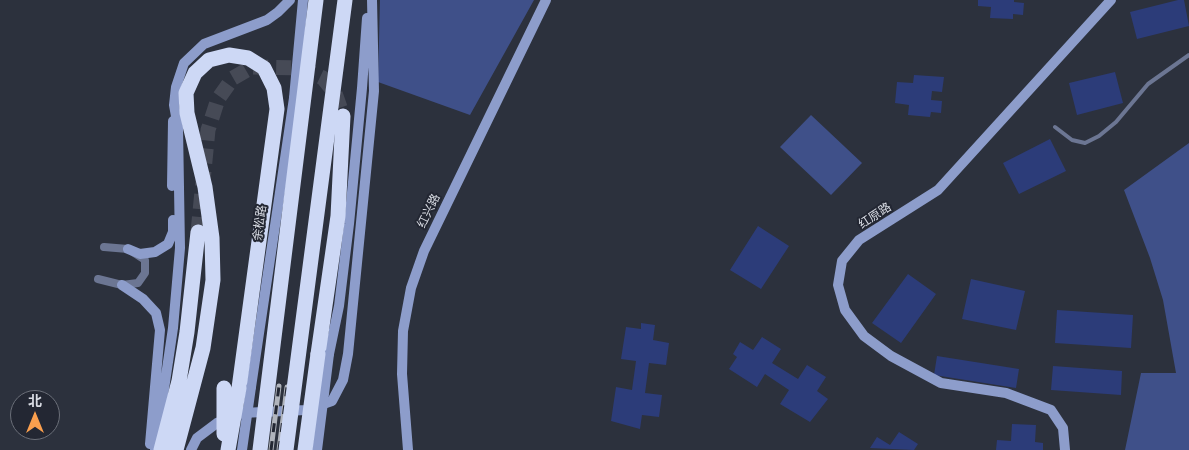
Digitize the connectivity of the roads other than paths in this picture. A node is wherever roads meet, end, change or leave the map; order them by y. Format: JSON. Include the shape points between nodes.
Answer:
{"nodes":[{"id":1,"x":290,"y":0,"type":"edge"},
{"id":2,"x":303,"y":0,"type":"edge"},
{"id":3,"x":316,"y":0,"type":"edge"},
{"id":4,"x":346,"y":0,"type":"edge"},
{"id":5,"x":368,"y":0,"type":"edge"},
{"id":6,"x":372,"y":0,"type":"edge"},
{"id":7,"x":546,"y":0,"type":"edge"},
{"id":8,"x":1111,"y":0,"type":"edge"},
{"id":9,"x":1189,"y":55,"type":"edge"},
{"id":10,"x":174,"y":105,"type":"junction"},
{"id":11,"x":343,"y":116,"type":"tunnel mouth"},
{"id":12,"x":1055,"y":127,"type":"dead end"},
{"id":13,"x":198,"y":232,"type":"tunnel mouth"},
{"id":14,"x":104,"y":247,"type":"dead end"},
{"id":15,"x":128,"y":249,"type":"junction"},
{"id":16,"x":98,"y":279,"type":"dead end"},
{"id":17,"x":122,"y":285,"type":"junction"},
{"id":18,"x":324,"y":354,"type":"junction"},
{"id":19,"x":224,"y":388,"type":"dead end"},
{"id":20,"x":245,"y":388,"type":"junction"},
{"id":21,"x":149,"y":450,"type":"edge"},
{"id":22,"x":155,"y":450,"type":"edge"},
{"id":23,"x":161,"y":450,"type":"edge"},
{"id":24,"x":176,"y":450,"type":"edge"},
{"id":25,"x":191,"y":450,"type":"edge"},
{"id":26,"x":224,"y":450,"type":"edge"},
{"id":27,"x":228,"y":450,"type":"edge"},
{"id":28,"x":242,"y":450,"type":"edge"},
{"id":29,"x":260,"y":450,"type":"edge"},
{"id":30,"x":286,"y":450,"type":"edge"},
{"id":31,"x":305,"y":450,"type":"edge"},
{"id":32,"x":317,"y":450,"type":"edge"},
{"id":33,"x":408,"y":450,"type":"edge"},
{"id":34,"x":1065,"y":450,"type":"edge"}],
"edges":[{"from":1,"to":10,"type":"main road","via":[[267,20],[204,44],[184,63]]},
{"from":2,"to":20,"type":"main road","name":"余松路","bridge":true,"via":[[294,98]]},
{"from":3,"to":29,"type":"highway","bridge":true},
{"from":4,"to":30,"type":"highway","bridge":true},
{"from":5,"to":18,"type":"main road","via":[[339,306]]},
{"from":6,"to":25,"type":"main road","via":[[374,91],[343,380],[332,401],[306,410],[242,414],[217,423],[197,438]]},
{"from":7,"to":33,"type":"main road","name":"红兴路","via":[[424,251],[411,288],[403,331],[402,366]]},
{"from":8,"to":34,"type":"main road","name":"红原路","via":[[938,190],[859,240],[842,261],[838,285],[845,310],[864,336],[891,356],[941,382],[1006,393],[1051,410],[1063,428]]},
{"from":9,"to":12,"type":"lane","via":[[1148,84],[1116,122],[1099,136],[1085,142],[1072,140]]},
{"from":10,"to":15,"type":"main road","via":[[171,136],[173,232],[168,244],[155,252],[140,254]]},
{"from":10,"to":22,"type":"main road","via":[[178,127],[180,248],[173,328]]},
{"from":11,"to":18,"type":"highway","via":[[338,216]]},
{"from":13,"to":23,"type":"highway","via":[[184,352]]},
{"from":14,"to":15,"type":"street"},
{"from":15,"to":17,"type":"street","via":[[145,260],[145,272],[138,283]]},
{"from":16,"to":17,"type":"street"},
{"from":17,"to":21,"type":"main road","via":[[143,299],[156,313],[160,330]]},
{"from":18,"to":31,"type":"highway","bridge":true},
{"from":18,"to":32,"type":"main road","bridge":true},
{"from":19,"to":26,"type":"highway","bridge":true},
{"from":20,"to":24,"type":"highway","via":[[277,109],[274,88],[264,68],[248,58],[229,55],[208,60],[195,73],[186,93],[187,113],[205,187],[212,238],[213,280],[203,348]]},
{"from":20,"to":27,"type":"highway","bridge":true},
{"from":20,"to":28,"type":"main road","name":"余松路","bridge":true}]}
